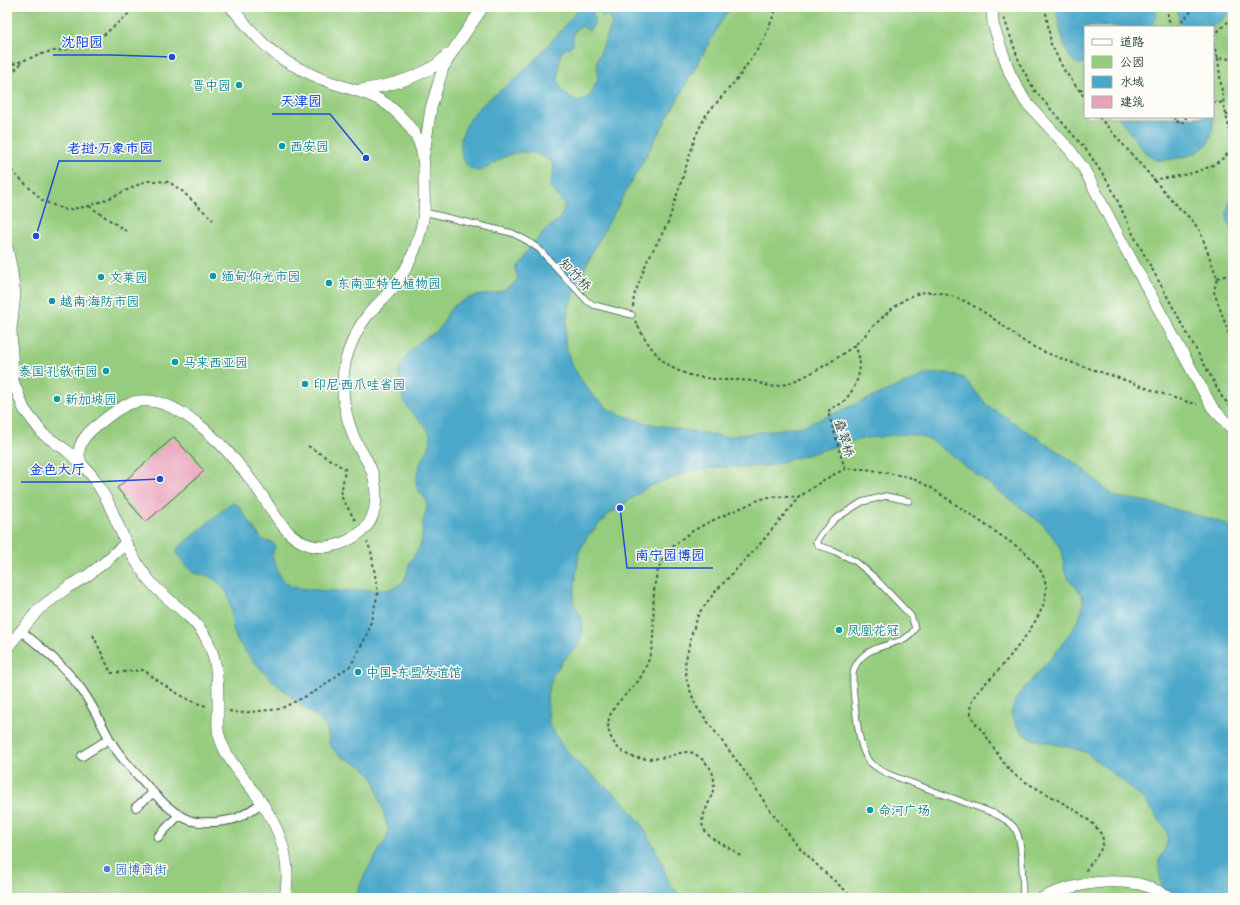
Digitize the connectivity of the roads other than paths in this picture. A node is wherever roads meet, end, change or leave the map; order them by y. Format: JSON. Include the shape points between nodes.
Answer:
{"nodes":[{"id":1,"x":232,"y":7,"type":"edge"},
{"id":2,"x":992,"y":7,"type":"edge"},
{"id":3,"x":482,"y":9,"type":"edge"},
{"id":4,"x":454,"y":49,"type":"junction"},
{"id":5,"x":355,"y":90,"type":"junction"},
{"id":6,"x":424,"y":154,"type":"junction"},
{"id":7,"x":424,"y":212,"type":"junction"},
{"id":8,"x":7,"y":248,"type":"edge"},
{"id":9,"x":632,"y":315,"type":"road end"},
{"id":10,"x":1233,"y":430,"type":"edge"},
{"id":11,"x":81,"y":463,"type":"junction"},
{"id":12,"x":909,"y":501,"type":"dead end"},
{"id":13,"x":126,"y":543,"type":"junction"},
{"id":14,"x":21,"y":631,"type":"junction"},
{"id":15,"x":7,"y":648,"type":"edge"},
{"id":16,"x":109,"y":739,"type":"junction"},
{"id":17,"x":82,"y":756,"type":"dead end"},
{"id":18,"x":153,"y":793,"type":"junction"},
{"id":19,"x":263,"y":802,"type":"junction"},
{"id":20,"x":136,"y":807,"type":"dead end"},
{"id":21,"x":179,"y":815,"type":"junction"},
{"id":22,"x":158,"y":837,"type":"dead end"},
{"id":23,"x":285,"y":898,"type":"edge"},
{"id":24,"x":1023,"y":898,"type":"edge"},
{"id":25,"x":1042,"y":898,"type":"edge"},
{"id":26,"x":1173,"y":898,"type":"edge"}],
"edges":[{"from":1,"to":5,"type":"street","via":[[256,37],[287,62],[327,81]]},
{"from":2,"to":10,"type":"street","via":[[993,24],[1010,74],[1025,101],[1084,169],[1212,407]]},
{"from":3,"to":4,"type":"street"},
{"from":4,"to":5,"type":"street","via":[[436,65],[413,76],[373,88]]},
{"from":4,"to":6,"type":"street","via":[[443,68],[431,108]]},
{"from":5,"to":6,"type":"street","via":[[377,98],[397,113],[411,127]]},
{"from":6,"to":7,"type":"street"},
{"from":7,"to":9,"type":"lane","name":"知竹桥","via":[[512,233],[539,250],[587,301]]},
{"from":7,"to":11,"type":"street","via":[[418,240],[406,267],[396,284],[360,326],[346,362],[342,383],[346,414],[353,436],[375,480],[373,512],[361,532],[348,541],[330,546],[319,547],[299,541],[282,525],[247,474],[213,438],[176,409],[153,401],[137,402],[123,407],[92,429],[82,442],[79,452]]},
{"from":8,"to":11,"type":"street","via":[[15,294],[12,330],[13,381],[24,409],[43,434]]},
{"from":11,"to":13,"type":"street","via":[[102,491]]},
{"from":12,"to":24,"type":"lane","via":[[886,496],[862,502],[835,519],[820,534],[816,542],[819,546],[854,561],[874,577],[911,616],[915,628],[911,635],[904,639],[863,656],[854,669],[852,680],[861,743],[868,760],[876,768],[1007,820],[1018,833],[1021,843]]},
{"from":13,"to":14,"type":"street","via":[[93,571],[49,600]]},
{"from":13,"to":19,"type":"street","via":[[139,568],[190,618],[207,639],[214,656],[218,680],[218,733],[223,748]]},
{"from":14,"to":15,"type":"street"},
{"from":14,"to":16,"type":"street","via":[[52,656],[79,686]]},
{"from":16,"to":17,"type":"street"},
{"from":16,"to":18,"type":"street"},
{"from":18,"to":20,"type":"street"},
{"from":18,"to":21,"type":"street"},
{"from":19,"to":21,"type":"street","via":[[244,815],[225,821],[192,821]]},
{"from":19,"to":23,"type":"street","via":[[285,852]]},
{"from":21,"to":22,"type":"street"},
{"from":25,"to":26,"type":"street","via":[[1062,889],[1095,883],[1139,884]]}]}
